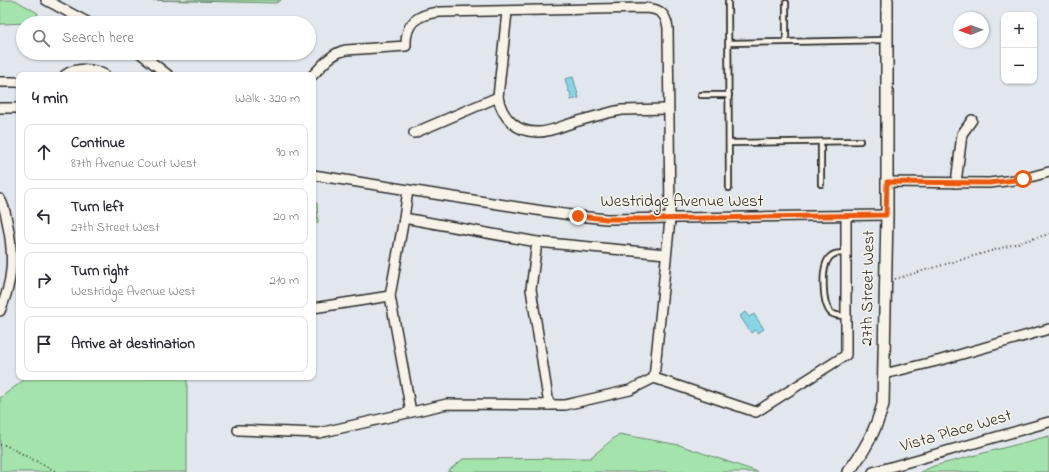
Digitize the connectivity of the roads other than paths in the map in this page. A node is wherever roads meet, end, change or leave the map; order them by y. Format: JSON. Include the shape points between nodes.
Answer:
{"nodes":[{"id":1,"x":46,"y":0,"type":"edge"},
{"id":2,"x":887,"y":0,"type":"edge"},
{"id":3,"x":728,"y":2,"type":"dead end"},
{"id":4,"x":786,"y":3,"type":"dead end"},
{"id":5,"x":507,"y":12,"type":"junction"},
{"id":6,"x":76,"y":16,"type":"edge"},
{"id":7,"x":887,"y":40,"type":"junction"},
{"id":8,"x":786,"y":42,"type":"junction"},
{"id":9,"x":729,"y":43,"type":"junction"},
{"id":10,"x":148,"y":60,"type":"edge"},
{"id":11,"x":71,"y":72,"type":"edge"},
{"id":12,"x":99,"y":72,"type":"edge"},
{"id":13,"x":162,"y":72,"type":"edge"},
{"id":14,"x":316,"y":72,"type":"edge"},
{"id":15,"x":0,"y":82,"type":"edge"},
{"id":16,"x":16,"y":82,"type":"edge"},
{"id":17,"x":701,"y":95,"type":"dead end"},
{"id":18,"x":729,"y":95,"type":"junction"},
{"id":19,"x":498,"y":97,"type":"junction"},
{"id":20,"x":0,"y":108,"type":"edge"},
{"id":21,"x":16,"y":108,"type":"edge"},
{"id":22,"x":668,"y":109,"type":"junction"},
{"id":23,"x":972,"y":120,"type":"dead end"},
{"id":24,"x":414,"y":133,"type":"dead end"},
{"id":25,"x":860,"y":141,"type":"dead end"},
{"id":26,"x":821,"y":142,"type":"junction"},
{"id":27,"x":729,"y":144,"type":"junction"},
{"id":28,"x":1049,"y":172,"type":"edge"},
{"id":29,"x":316,"y":175,"type":"edge"},
{"id":30,"x":887,"y":182,"type":"junction"},
{"id":31,"x":956,"y":183,"type":"junction"},
{"id":32,"x":821,"y":184,"type":"dead end"},
{"id":33,"x":729,"y":188,"type":"dead end"},
{"id":34,"x":408,"y":190,"type":"junction"},
{"id":35,"x":0,"y":199,"type":"edge"},
{"id":36,"x":886,"y":215,"type":"junction"},
{"id":37,"x":846,"y":216,"type":"junction"},
{"id":38,"x":404,"y":218,"type":"junction"},
{"id":39,"x":670,"y":219,"type":"junction"},
{"id":40,"x":537,"y":242,"type":"junction"},
{"id":41,"x":846,"y":253,"type":"junction"},
{"id":42,"x":666,"y":254,"type":"junction"},
{"id":43,"x":390,"y":296,"type":"junction"},
{"id":44,"x":316,"y":308,"type":"edge"},
{"id":45,"x":0,"y":310,"type":"edge"},
{"id":46,"x":846,"y":316,"type":"junction"},
{"id":47,"x":1049,"y":329,"type":"edge"},
{"id":48,"x":884,"y":374,"type":"junction"},
{"id":49,"x":654,"y":378,"type":"junction"},
{"id":50,"x":549,"y":405,"type":"junction"},
{"id":51,"x":411,"y":412,"type":"junction"},
{"id":52,"x":1049,"y":422,"type":"edge"},
{"id":53,"x":238,"y":430,"type":"dead end"},
{"id":54,"x":848,"y":472,"type":"edge"},
{"id":55,"x":872,"y":472,"type":"edge"}],
"edges":[{"from":1,"to":6,"type":"street"},
{"from":2,"to":7,"type":"street","name":"27th Street West"},
{"from":3,"to":9,"type":"lane"},
{"from":4,"to":8,"type":"lane"},
{"from":5,"to":14,"type":"street","via":[[426,14],[410,26],[406,46],[339,51]]},
{"from":5,"to":19,"type":"street"},
{"from":5,"to":22,"type":"street","via":[[646,8],[661,11],[668,28]]},
{"from":7,"to":8,"type":"lane"},
{"from":7,"to":30,"type":"street","name":"27th Street West"},
{"from":8,"to":9,"type":"lane"},
{"from":9,"to":18,"type":"lane"},
{"from":10,"to":13,"type":"street"},
{"from":11,"to":12,"type":"street"},
{"from":15,"to":16,"type":"street"},
{"from":17,"to":18,"type":"lane"},
{"from":18,"to":27,"type":"lane"},
{"from":19,"to":22,"type":"street","via":[[503,114],[513,124],[539,132],[622,110]]},
{"from":19,"to":24,"type":"street"},
{"from":20,"to":21,"type":"street"},
{"from":22,"to":39,"type":"street"},
{"from":23,"to":31,"type":"street","via":[[962,134]]},
{"from":25,"to":26,"type":"lane"},
{"from":26,"to":27,"type":"lane"},
{"from":26,"to":32,"type":"lane"},
{"from":27,"to":33,"type":"lane"},
{"from":28,"to":31,"type":"street","via":[[1023,179]]},
{"from":29,"to":34,"type":"street","name":"Westridge Avenue West"},
{"from":30,"to":31,"type":"street"},
{"from":30,"to":36,"type":"street","name":"27th Street West"},
{"from":34,"to":38,"type":"street"},
{"from":34,"to":39,"type":"street","name":"Westridge Avenue West","via":[[578,216],[607,219]]},
{"from":35,"to":45,"type":"street","via":[[5,210],[12,246],[11,276]]},
{"from":36,"to":37,"type":"street","name":"Westridge Avenue West"},
{"from":36,"to":48,"type":"street","name":"27th Street West"},
{"from":37,"to":39,"type":"street","name":"Westridge Avenue West"},
{"from":37,"to":41,"type":"street"},
{"from":38,"to":40,"type":"street"},
{"from":38,"to":43,"type":"street"},
{"from":39,"to":42,"type":"street"},
{"from":40,"to":42,"type":"street"},
{"from":40,"to":50,"type":"street","via":[[531,289]]},
{"from":41,"to":46,"type":"street"},
{"from":41,"to":46,"type":"lane","via":[[835,254],[828,259],[824,275],[824,297],[828,310],[835,315]]},
{"from":42,"to":49,"type":"street"},
{"from":43,"to":44,"type":"street"},
{"from":43,"to":51,"type":"street"},
{"from":46,"to":49,"type":"street","via":[[846,355],[756,412]]},
{"from":47,"to":48,"type":"street"},
{"from":48,"to":54,"type":"street","name":"27th Street West","via":[[882,404],[877,423],[866,447]]},
{"from":49,"to":50,"type":"street","via":[[630,390],[565,406]]},
{"from":50,"to":51,"type":"street","via":[[447,404]]},
{"from":51,"to":53,"type":"street","via":[[320,433]]},
{"from":52,"to":55,"type":"street","name":"Vista Place West"}]}
